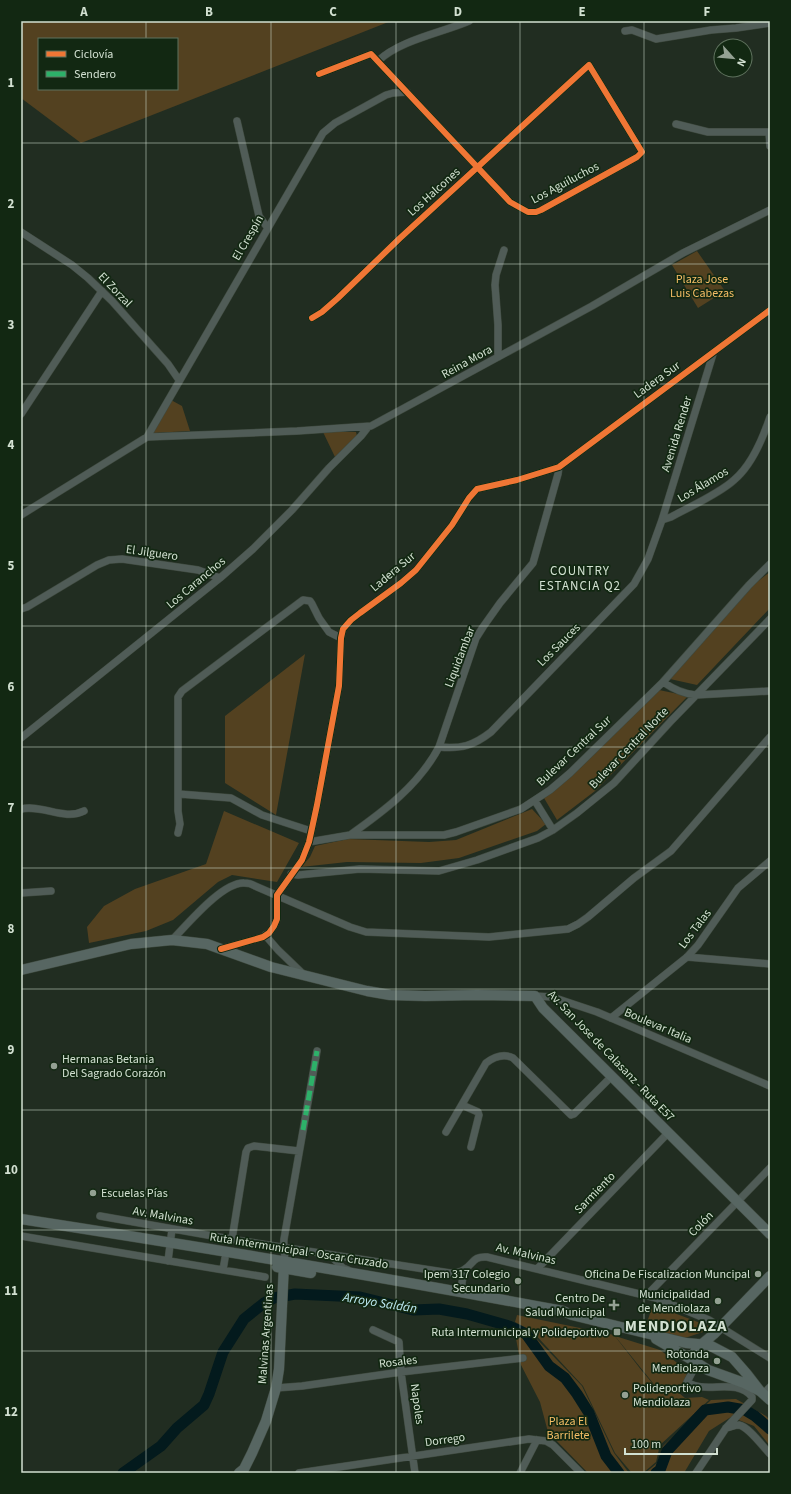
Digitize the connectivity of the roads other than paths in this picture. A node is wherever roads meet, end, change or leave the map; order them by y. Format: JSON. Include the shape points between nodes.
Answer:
{"nodes":[{"id":1,"x":469,"y":21,"type":"edge"},
{"id":2,"x":770,"y":23,"type":"edge"},
{"id":3,"x":625,"y":31,"type":"dead end"},
{"id":4,"x":378,"y":61,"type":"junction"},
{"id":5,"x":589,"y":65,"type":"joint"},
{"id":6,"x":319,"y":74,"type":"dead end"},
{"id":7,"x":407,"y":92,"type":"junction"},
{"id":8,"x":237,"y":121,"type":"dead end"},
{"id":9,"x":676,"y":124,"type":"dead end"},
{"id":10,"x":769,"y":132,"type":"edge"},
{"id":11,"x":770,"y":146,"type":"edge"},
{"id":12,"x":477,"y":169,"type":"junction"},
{"id":13,"x":770,"y":210,"type":"edge"},
{"id":14,"x":267,"y":226,"type":"junction"},
{"id":15,"x":22,"y":234,"type":"edge"},
{"id":16,"x":504,"y":250,"type":"dead end"},
{"id":17,"x":102,"y":292,"type":"junction"},
{"id":18,"x":770,"y":310,"type":"edge"},
{"id":19,"x":312,"y":318,"type":"dead end"},
{"id":20,"x":713,"y":353,"type":"junction"},
{"id":21,"x":498,"y":358,"type":"junction"},
{"id":22,"x":179,"y":380,"type":"junction"},
{"id":23,"x":21,"y":414,"type":"edge"},
{"id":24,"x":769,"y":421,"type":"edge"},
{"id":25,"x":368,"y":427,"type":"junction"},
{"id":26,"x":147,"y":437,"type":"junction"},
{"id":27,"x":559,"y":467,"type":"junction"},
{"id":28,"x":21,"y":515,"type":"edge"},
{"id":29,"x":662,"y":520,"type":"junction"},
{"id":30,"x":770,"y":564,"type":"edge"},
{"id":31,"x":220,"y":578,"type":"junction"},
{"id":32,"x":21,"y":609,"type":"edge"},
{"id":33,"x":770,"y":619,"type":"edge"},
{"id":34,"x":341,"y":638,"type":"junction"},
{"id":35,"x":663,"y":682,"type":"junction"},
{"id":36,"x":770,"y":691,"type":"edge"},
{"id":37,"x":696,"y":695,"type":"junction"},
{"id":38,"x":770,"y":737,"type":"edge"},
{"id":39,"x":21,"y":738,"type":"edge"},
{"id":40,"x":438,"y":747,"type":"junction"},
{"id":41,"x":179,"y":794,"type":"junction"},
{"id":42,"x":535,"y":801,"type":"junction"},
{"id":43,"x":21,"y":808,"type":"edge"},
{"id":44,"x":84,"y":811,"type":"dead end"},
{"id":45,"x":311,"y":830,"type":"junction"},
{"id":46,"x":553,"y":830,"type":"junction"},
{"id":47,"x":178,"y":832,"type":"dead end"},
{"id":48,"x":350,"y":835,"type":"junction"},
{"id":49,"x":309,"y":842,"type":"junction"},
{"id":50,"x":770,"y":861,"type":"edge"},
{"id":51,"x":291,"y":874,"type":"junction"},
{"id":52,"x":51,"y":891,"type":"dead end"},
{"id":53,"x":21,"y":893,"type":"edge"},
{"id":54,"x":277,"y":895,"type":"junction"},
{"id":55,"x":265,"y":935,"type":"junction"},
{"id":56,"x":172,"y":940,"type":"junction"},
{"id":57,"x":221,"y":949,"type":"junction"},
{"id":58,"x":687,"y":957,"type":"junction"},
{"id":59,"x":770,"y":964,"type":"edge"},
{"id":60,"x":21,"y":970,"type":"edge"},
{"id":61,"x":305,"y":975,"type":"junction"},
{"id":62,"x":535,"y":996,"type":"junction"},
{"id":63,"x":611,"y":1018,"type":"junction"},
{"id":64,"x":317,"y":1051,"type":"dead end"},
{"id":65,"x":612,"y":1076,"type":"junction"},
{"id":66,"x":770,"y":1086,"type":"edge"},
{"id":67,"x":462,"y":1105,"type":"junction"},
{"id":68,"x":446,"y":1132,"type":"dead end"},
{"id":69,"x":668,"y":1133,"type":"junction"},
{"id":70,"x":471,"y":1147,"type":"dead end"},
{"id":71,"x":299,"y":1151,"type":"junction"},
{"id":72,"x":770,"y":1168,"type":"edge"},
{"id":73,"x":738,"y":1202,"type":"junction"},
{"id":74,"x":100,"y":1216,"type":"dead end"},
{"id":75,"x":21,"y":1220,"type":"edge"},
{"id":76,"x":21,"y":1224,"type":"edge"},
{"id":77,"x":172,"y":1228,"type":"junction"},
{"id":78,"x":770,"y":1234,"type":"edge"},
{"id":79,"x":21,"y":1236,"type":"edge"},
{"id":80,"x":232,"y":1239,"type":"junction"},
{"id":81,"x":169,"y":1246,"type":"junction"},
{"id":82,"x":284,"y":1247,"type":"junction"},
{"id":83,"x":330,"y":1255,"type":"junction"},
{"id":84,"x":225,"y":1258,"type":"junction"},
{"id":85,"x":168,"y":1261,"type":"junction"},
{"id":86,"x":284,"y":1265,"type":"junction"},
{"id":87,"x":538,"y":1268,"type":"junction"},
{"id":88,"x":466,"y":1269,"type":"junction"},
{"id":89,"x":223,"y":1270,"type":"junction"},
{"id":90,"x":770,"y":1276,"type":"edge"},
{"id":91,"x":265,"y":1277,"type":"dead end"},
{"id":92,"x":403,"y":1281,"type":"junction"},
{"id":93,"x":463,"y":1293,"type":"junction"},
{"id":94,"x":647,"y":1295,"type":"junction"},
{"id":95,"x":572,"y":1315,"type":"junction"},
{"id":96,"x":721,"y":1326,"type":"junction"},
{"id":97,"x":373,"y":1330,"type":"dead end"},
{"id":98,"x":640,"y":1331,"type":"junction"},
{"id":99,"x":703,"y":1344,"type":"junction"},
{"id":100,"x":730,"y":1356,"type":"junction"},
{"id":101,"x":522,"y":1358,"type":"dead end"},
{"id":102,"x":770,"y":1358,"type":"edge"},
{"id":103,"x":696,"y":1362,"type":"junction"},
{"id":104,"x":401,"y":1372,"type":"junction"},
{"id":105,"x":724,"y":1376,"type":"junction"},
{"id":106,"x":276,"y":1388,"type":"junction"},
{"id":107,"x":766,"y":1393,"type":"edge"},
{"id":108,"x":726,"y":1428,"type":"junction"},
{"id":109,"x":537,"y":1440,"type":"junction"},
{"id":110,"x":770,"y":1454,"type":"edge"},
{"id":111,"x":413,"y":1456,"type":"junction"},
{"id":112,"x":240,"y":1473,"type":"edge"},
{"id":113,"x":299,"y":1473,"type":"edge"},
{"id":114,"x":415,"y":1473,"type":"edge"},
{"id":115,"x":520,"y":1473,"type":"edge"},
{"id":116,"x":581,"y":1473,"type":"edge"},
{"id":117,"x":696,"y":1473,"type":"edge"}],
"edges":[{"from":1,"to":4,"type":"street","via":[[388,52]]},
{"from":2,"to":3,"type":"street","via":[[656,39],[632,30]]},
{"from":4,"to":6,"type":"street","via":[[368,54]]},
{"from":4,"to":7,"type":"street","name":"Los Aguiluchos"},
{"from":5,"to":12,"type":"street","name":"Los Halcones"},
{"from":5,"to":12,"type":"street","name":"Los Aguiluchos","via":[[642,152],[639,155],[541,210],[532,212],[524,211],[510,202]]},
{"from":7,"to":12,"type":"street","name":"Los Aguiluchos"},
{"from":7,"to":14,"type":"street","name":"El Crespín","via":[[386,96],[328,128],[318,138]]},
{"from":8,"to":14,"type":"street","via":[[259,216]]},
{"from":9,"to":10,"type":"street","via":[[708,132]]},
{"from":10,"to":11,"type":"street"},
{"from":12,"to":19,"type":"street","name":"Los Halcones","via":[[338,298]]},
{"from":13,"to":21,"type":"street","name":"Reina Mora","via":[[683,253]]},
{"from":14,"to":22,"type":"street","name":"El Crespín"},
{"from":15,"to":17,"type":"street","name":"El Zorzal","via":[[72,265]]},
{"from":16,"to":21,"type":"street","via":[[495,285]]},
{"from":17,"to":22,"type":"street","name":"El Zorzal","via":[[168,364]]},
{"from":17,"to":23,"type":"street"},
{"from":18,"to":20,"type":"street","name":"Ladera Sur"},
{"from":20,"to":27,"type":"street","name":"Ladera Sur"},
{"from":20,"to":29,"type":"street","name":"Avenida Render"},
{"from":21,"to":25,"type":"street","name":"Reina Mora"},
{"from":22,"to":26,"type":"street","name":"El Crespín"},
{"from":24,"to":29,"type":"street","name":"Los Álamos","via":[[749,464],[733,482]]},
{"from":25,"to":26,"type":"street","name":"Reina Mora"},
{"from":25,"to":31,"type":"street","name":"Los Caranchos","via":[[253,549]]},
{"from":26,"to":28,"type":"street"},
{"from":27,"to":34,"type":"street","name":"Ladera Sur","via":[[477,489],[422,564],[351,620],[343,630]]},
{"from":27,"to":40,"type":"street","name":"Liquidambar","via":[[533,563],[500,603],[476,638]]},
{"from":29,"to":40,"type":"street","name":"Los Sauces","via":[[648,559],[634,584],[498,725],[473,744],[460,748]]},
{"from":30,"to":35,"type":"street","name":"Bulevar Central Sur"},
{"from":31,"to":32,"type":"street","name":"El Jilguero","via":[[198,570],[122,559],[109,560]]},
{"from":31,"to":39,"type":"street","name":"Los Caranchos"},
{"from":33,"to":37,"type":"street","name":"Bulevar Central Norte"},
{"from":34,"to":41,"type":"street","via":[[329,632],[310,601],[303,600],[182,691],[178,697]]},
{"from":34,"to":45,"type":"street","name":"Ladera Sur","via":[[339,686]]},
{"from":35,"to":37,"type":"street","via":[[671,688]]},
{"from":35,"to":42,"type":"street","name":"Bulevar Central Sur","via":[[570,773]]},
{"from":36,"to":37,"type":"street"},
{"from":37,"to":46,"type":"street","name":"Bulevar Central Norte","via":[[614,783]]},
{"from":38,"to":54,"type":"street","via":[[671,851],[588,917],[568,929],[489,937],[366,932]]},
{"from":40,"to":48,"type":"street","name":"Liquidambar","via":[[433,759],[400,797]]},
{"from":41,"to":45,"type":"street","via":[[231,798],[262,815]]},
{"from":41,"to":47,"type":"street"},
{"from":42,"to":46,"type":"street"},
{"from":42,"to":48,"type":"street","name":"Bulevar Central Sur","via":[[521,809],[444,835]]},
{"from":43,"to":44,"type":"street","via":[[69,814]]},
{"from":45,"to":49,"type":"street","name":"Ladera Sur"},
{"from":46,"to":51,"type":"street","name":"Bulevar Central Norte","via":[[527,843],[439,871],[360,868]]},
{"from":48,"to":49,"type":"street","name":"Bulevar Central Sur"},
{"from":49,"to":51,"type":"street","name":"Ladera Sur","via":[[302,860]]},
{"from":50,"to":58,"type":"street","name":"Los Talas","via":[[738,888]]},
{"from":51,"to":54,"type":"street","name":"Ladera Sur"},
{"from":52,"to":53,"type":"street"},
{"from":54,"to":55,"type":"street","via":[[277,919]]},
{"from":54,"to":56,"type":"street","via":[[250,884],[230,886],[217,894]]},
{"from":55,"to":57,"type":"street"},
{"from":55,"to":61,"type":"street"},
{"from":56,"to":57,"type":"main road","name":"Av. San Jose de Calasanz - Ruta E57","via":[[196,942]]},
{"from":56,"to":60,"type":"main road","name":"Av. San Jose de Calasanz - Ruta E57","via":[[131,944]]},
{"from":57,"to":61,"type":"main road","name":"Av. San Jose de Calasanz - Ruta E57","via":[[263,965]]},
{"from":58,"to":59,"type":"street"},
{"from":58,"to":63,"type":"street","name":"Los Talas"},
{"from":61,"to":62,"type":"main road","name":"Av. San Jose de Calasanz - Ruta E57","via":[[390,995]]},
{"from":62,"to":63,"type":"street","name":"Boulevar Italia","via":[[552,997]]},
{"from":62,"to":65,"type":"main road","name":"Av. San Jose de Calasanz - Ruta E57","via":[[543,1008]]},
{"from":63,"to":66,"type":"street","name":"Boulevar Italia"},
{"from":64,"to":71,"type":"street"},
{"from":65,"to":67,"type":"street","via":[[571,1115],[513,1058],[499,1056],[486,1063]]},
{"from":65,"to":69,"type":"main road","name":"Av. San Jose de Calasanz - Ruta E57"},
{"from":67,"to":68,"type":"street"},
{"from":67,"to":70,"type":"street","via":[[478,1112],[479,1115]]},
{"from":69,"to":73,"type":"main road","name":"Av. San Jose de Calasanz - Ruta E57"},
{"from":69,"to":87,"type":"street","name":"Sarmiento"},
{"from":71,"to":80,"type":"street","via":[[254,1146],[248,1148]]},
{"from":71,"to":82,"type":"street"},
{"from":72,"to":73,"type":"street","name":"Colón"},
{"from":73,"to":78,"type":"main road","name":"Av. San Jose de Calasanz - Ruta E57"},
{"from":73,"to":94,"type":"street","name":"Colón"},
{"from":74,"to":77,"type":"street","name":"Av. Malvinas"},
{"from":75,"to":81,"type":"main road","name":"Ruta Intermunicipal - Oscar Cruzado","via":[[104,1231]]},
{"from":76,"to":81,"type":"main road","name":"Ruta Intermunicipal - Oscar Cruzado"},
{"from":77,"to":80,"type":"street","name":"Av. Malvinas"},
{"from":77,"to":81,"type":"street"},
{"from":79,"to":85,"type":"street"},
{"from":80,"to":82,"type":"street","name":"Av. Malvinas"},
{"from":81,"to":84,"type":"main road","name":"Ruta Intermunicipal - Oscar Cruzado"},
{"from":81,"to":85,"type":"street"},
{"from":81,"to":86,"type":"main road","name":"Ruta Intermunicipal - Oscar Cruzado"},
{"from":82,"to":83,"type":"street","name":"Av. Malvinas"},
{"from":82,"to":86,"type":"street"},
{"from":83,"to":88,"type":"street","name":"Av. Malvinas","via":[[450,1273]]},
{"from":83,"to":92,"type":"street","via":[[343,1268]]},
{"from":84,"to":86,"type":"main road","name":"Ruta Intermunicipal - Oscar Cruzado"},
{"from":84,"to":89,"type":"street"},
{"from":85,"to":89,"type":"street"},
{"from":86,"to":92,"type":"main road","name":"Ruta Intermunicipal - Oscar Cruzado"},
{"from":86,"to":95,"type":"main road","name":"Ruta Intermunicipal - Oscar Cruzado"},
{"from":86,"to":106,"type":"main road","name":"Malvinas Argentinas"},
{"from":87,"to":88,"type":"street","name":"Av. Malvinas","via":[[481,1257],[475,1259]]},
{"from":87,"to":94,"type":"street","name":"Av. Malvinas"},
{"from":88,"to":93,"type":"street","via":[[461,1289]]},
{"from":89,"to":91,"type":"street"},
{"from":90,"to":96,"type":"main road"},
{"from":92,"to":93,"type":"main road","name":"Ruta Intermunicipal - Oscar Cruzado"},
{"from":93,"to":95,"type":"main road","name":"Ruta Intermunicipal - Oscar Cruzado","via":[[563,1311]]},
{"from":94,"to":96,"type":"street","name":"Av. Malvinas"},
{"from":95,"to":98,"type":"main road","name":"Ruta Intermunicipal - Oscar Cruzado"},
{"from":96,"to":99,"type":"main road"},
{"from":96,"to":100,"type":"main road","via":[[719,1342]]},
{"from":96,"to":102,"type":"street","name":"Av. Malvinas"},
{"from":97,"to":104,"type":"street","name":"Napoles","via":[[399,1342]]},
{"from":98,"to":99,"type":"main road","name":"Ruta Intermunicipal - Oscar Cruzado"},
{"from":98,"to":103,"type":"main road","name":"Ruta Intermunicipal - Oscar Cruzado"},
{"from":99,"to":100,"type":"main road","name":"Ruta Intermunicipal - Oscar Cruzado","via":[[715,1347]]},
{"from":99,"to":103,"type":"main road","via":[[695,1351]]},
{"from":100,"to":105,"type":"main road","via":[[734,1362],[732,1369]]},
{"from":100,"to":107,"type":"main road","name":"Ruta Intermunicipal - Oscar Cruzado"},
{"from":101,"to":104,"type":"street","name":"Rosales"},
{"from":103,"to":105,"type":"main road","name":"Ruta Intermunicipal - Oscar Cruzado"},
{"from":103,"to":108,"type":"street","via":[[687,1382],[699,1387],[728,1387],[742,1390],[752,1397]]},
{"from":104,"to":106,"type":"street","name":"Rosales"},
{"from":104,"to":111,"type":"street","name":"Napoles"},
{"from":105,"to":107,"type":"main road","name":"Ruta Intermunicipal - Oscar Cruzado"},
{"from":106,"to":112,"type":"main road","name":"Malvinas Argentinas","via":[[266,1421]]},
{"from":108,"to":110,"type":"street","via":[[734,1425],[747,1429]]},
{"from":108,"to":117,"type":"street"},
{"from":109,"to":111,"type":"street","name":"Dorrego","via":[[529,1439]]},
{"from":109,"to":115,"type":"street"},
{"from":109,"to":116,"type":"street","name":"Dorrego","via":[[553,1445]]},
{"from":111,"to":113,"type":"street","name":"Dorrego"},
{"from":111,"to":114,"type":"street","name":"Napoles"}]}
